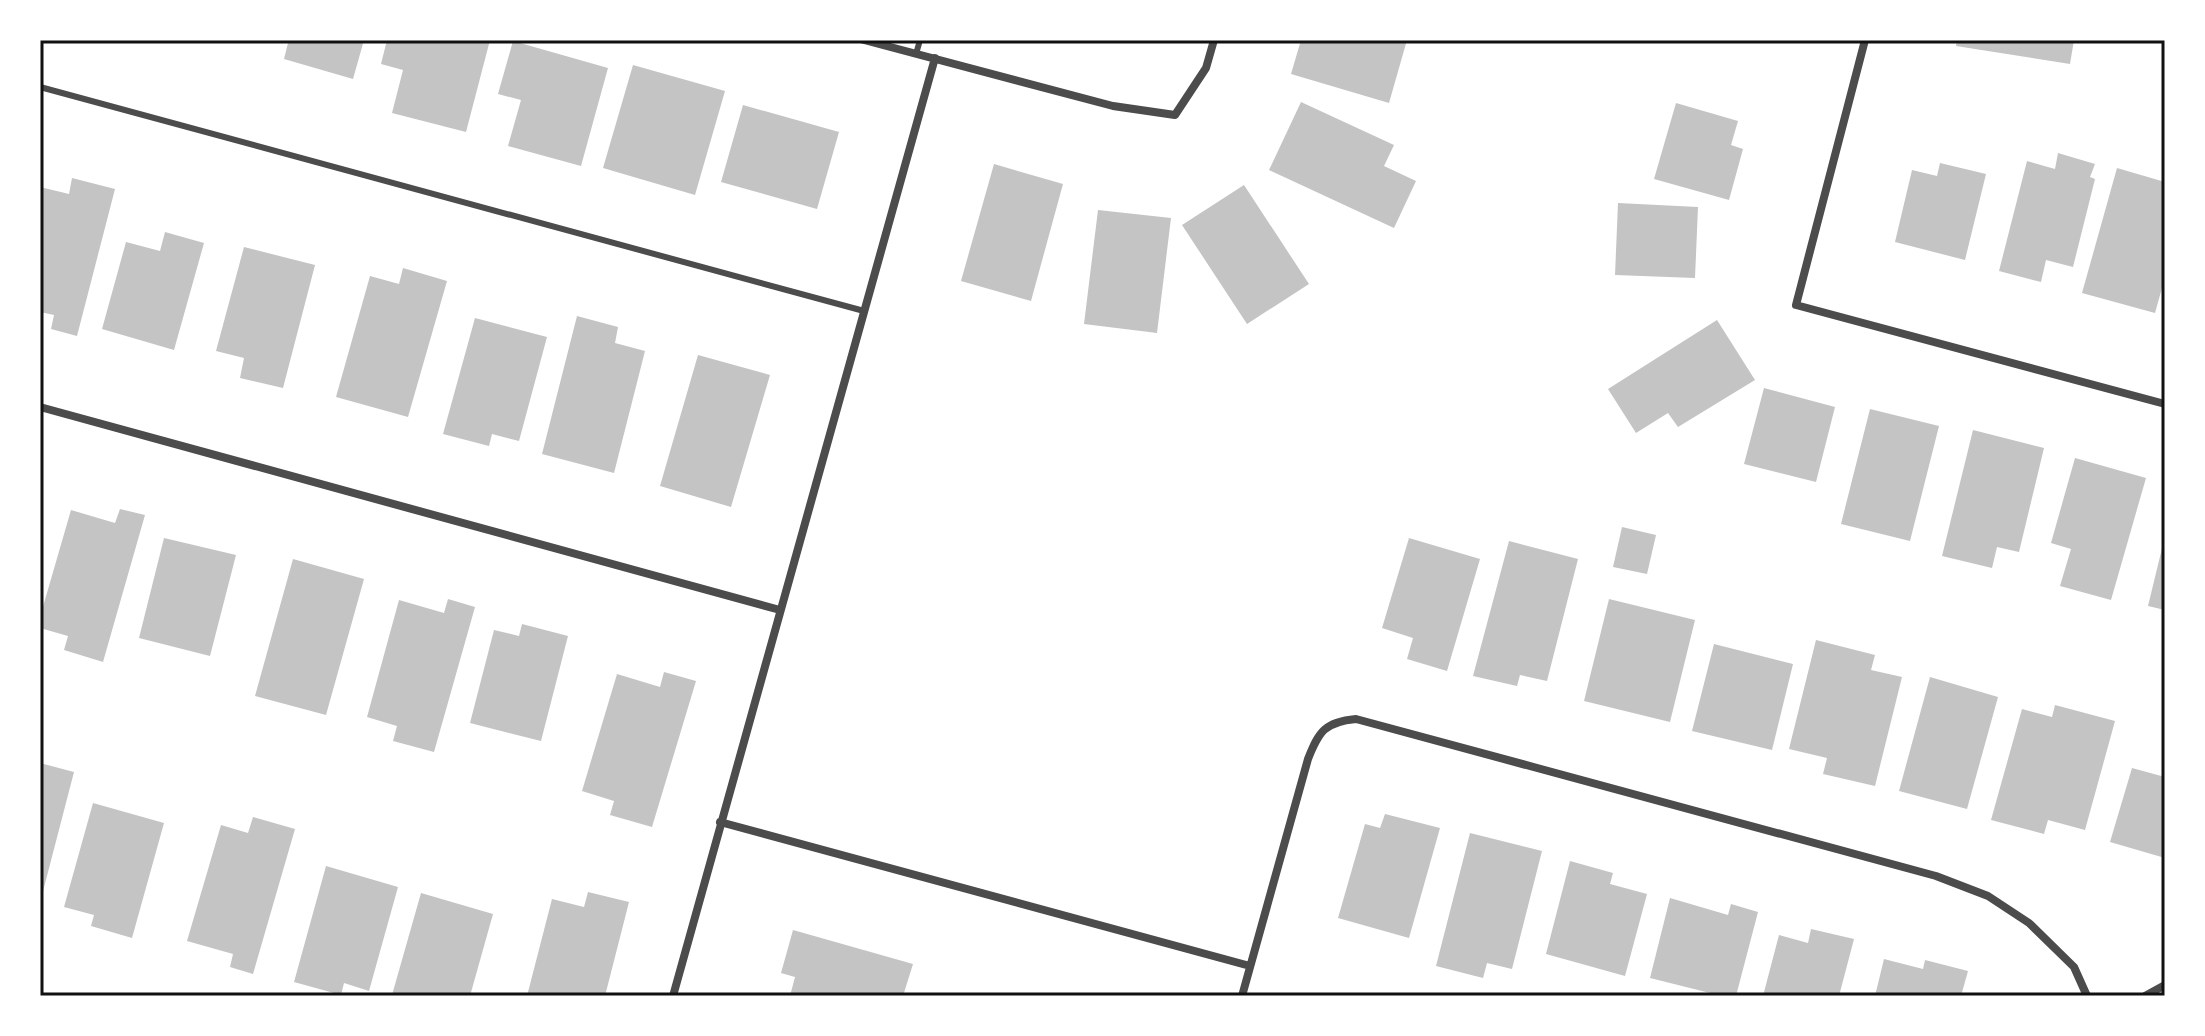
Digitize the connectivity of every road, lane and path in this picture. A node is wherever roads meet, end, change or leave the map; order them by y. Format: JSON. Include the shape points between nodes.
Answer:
{"nodes":[{"id":1,"x":864,"y":40,"type":"edge"},
{"id":2,"x":920,"y":40,"type":"edge"},
{"id":3,"x":1214,"y":40,"type":"edge"},
{"id":4,"x":1865,"y":40,"type":"edge"},
{"id":5,"x":916,"y":54,"type":"junction"},
{"id":6,"x":935,"y":58,"type":"junction"},
{"id":7,"x":40,"y":87,"type":"edge"},
{"id":8,"x":864,"y":311,"type":"junction"},
{"id":9,"x":2165,"y":404,"type":"edge"},
{"id":10,"x":40,"y":407,"type":"edge"},
{"id":11,"x":780,"y":610,"type":"junction"},
{"id":12,"x":720,"y":822,"type":"junction"},
{"id":13,"x":1250,"y":966,"type":"junction"},
{"id":14,"x":2165,"y":985,"type":"edge"},
{"id":15,"x":673,"y":996,"type":"edge"},
{"id":16,"x":1242,"y":996,"type":"edge"},
{"id":17,"x":2087,"y":996,"type":"edge"},
{"id":18,"x":2145,"y":996,"type":"edge"}],
"edges":[{"from":1,"to":5,"type":"street"},
{"from":2,"to":5,"type":"lane"},
{"from":3,"to":6,"type":"street","via":[[1206,68],[1175,115],[1113,106]]},
{"from":4,"to":9,"type":"street","via":[[1796,305]]},
{"from":5,"to":6,"type":"street"},
{"from":6,"to":8,"type":"street"},
{"from":7,"to":8,"type":"lane"},
{"from":8,"to":11,"type":"street"},
{"from":10,"to":11,"type":"street"},
{"from":11,"to":12,"type":"street"},
{"from":12,"to":13,"type":"street"},
{"from":12,"to":15,"type":"street"},
{"from":13,"to":16,"type":"street"},
{"from":13,"to":17,"type":"street","via":[[1315,742],[1326,726],[1356,719],[1936,876],[1988,896],[2029,923],[2074,967]]},
{"from":14,"to":18,"type":"street"}]}
